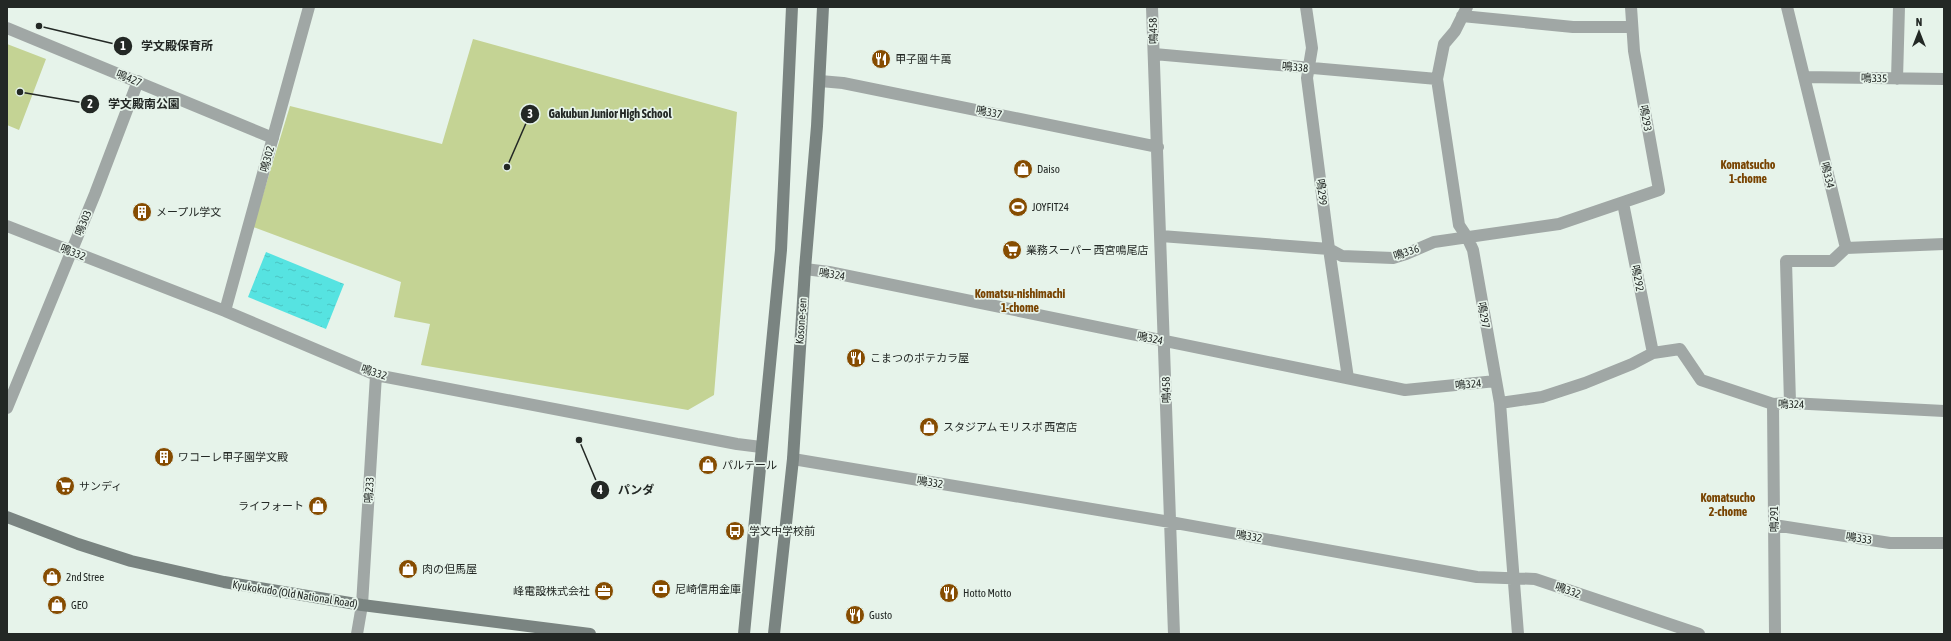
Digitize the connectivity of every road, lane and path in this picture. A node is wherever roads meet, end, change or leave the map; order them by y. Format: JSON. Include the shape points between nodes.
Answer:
{"nodes":[{"id":1,"x":309,"y":7,"type":"edge"},
{"id":2,"x":792,"y":7,"type":"edge"},
{"id":3,"x":823,"y":7,"type":"edge"},
{"id":4,"x":1152,"y":7,"type":"edge"},
{"id":5,"x":1306,"y":7,"type":"edge"},
{"id":6,"x":1631,"y":7,"type":"edge"},
{"id":7,"x":1787,"y":7,"type":"edge"},
{"id":8,"x":1899,"y":7,"type":"edge"},
{"id":9,"x":1464,"y":12,"type":"edge"},
{"id":10,"x":1632,"y":27,"type":"junction"},
{"id":11,"x":7,"y":28,"type":"edge"},
{"id":12,"x":1154,"y":54,"type":"junction"},
{"id":13,"x":1310,"y":68,"type":"junction"},
{"id":14,"x":1804,"y":78,"type":"junction"},
{"id":15,"x":1437,"y":79,"type":"junction"},
{"id":16,"x":1897,"y":79,"type":"junction"},
{"id":17,"x":1944,"y":79,"type":"edge"},
{"id":18,"x":138,"y":81,"type":"junction"},
{"id":19,"x":820,"y":81,"type":"junction"},
{"id":20,"x":273,"y":138,"type":"junction"},
{"id":21,"x":1158,"y":147,"type":"junction"},
{"id":22,"x":1623,"y":203,"type":"junction"},
{"id":23,"x":7,"y":226,"type":"edge"},
{"id":24,"x":1161,"y":236,"type":"junction"},
{"id":25,"x":1467,"y":237,"type":"junction"},
{"id":26,"x":1944,"y":244,"type":"edge"},
{"id":27,"x":1846,"y":248,"type":"junction"},
{"id":28,"x":1329,"y":249,"type":"junction"},
{"id":29,"x":72,"y":251,"type":"junction"},
{"id":30,"x":804,"y":269,"type":"junction"},
{"id":31,"x":225,"y":311,"type":"junction"},
{"id":32,"x":1165,"y":342,"type":"junction"},
{"id":33,"x":1653,"y":353,"type":"junction"},
{"id":34,"x":376,"y":375,"type":"junction"},
{"id":35,"x":1348,"y":378,"type":"junction"},
{"id":36,"x":1496,"y":381,"type":"junction"},
{"id":37,"x":1500,"y":403,"type":"junction"},
{"id":38,"x":1790,"y":403,"type":"junction"},
{"id":39,"x":1773,"y":404,"type":"junction"},
{"id":40,"x":7,"y":408,"type":"edge"},
{"id":41,"x":1944,"y":411,"type":"edge"},
{"id":42,"x":761,"y":447,"type":"junction"},
{"id":43,"x":792,"y":459,"type":"junction"},
{"id":44,"x":7,"y":517,"type":"edge"},
{"id":45,"x":1170,"y":522,"type":"junction"},
{"id":46,"x":1774,"y":525,"type":"junction"},
{"id":47,"x":1944,"y":543,"type":"edge"},
{"id":48,"x":1514,"y":578,"type":"junction"},
{"id":49,"x":362,"y":605,"type":"junction"},
{"id":50,"x":357,"y":634,"type":"edge"},
{"id":51,"x":590,"y":634,"type":"edge"},
{"id":52,"x":744,"y":634,"type":"edge"},
{"id":53,"x":774,"y":634,"type":"edge"},
{"id":54,"x":1174,"y":634,"type":"edge"},
{"id":55,"x":1518,"y":634,"type":"edge"},
{"id":56,"x":1699,"y":634,"type":"edge"},
{"id":57,"x":1775,"y":634,"type":"edge"}],
"edges":[{"from":1,"to":20,"type":"street","name":"鳴302"},
{"from":2,"to":42,"type":"street","via":[[781,250]]},
{"from":3,"to":19,"type":"street","name":"Kosone-sen"},
{"from":4,"to":12,"type":"street","name":"鳴458"},
{"from":5,"to":13,"type":"street","name":"鳴299","via":[[1312,48]]},
{"from":6,"to":10,"type":"street","name":"鳴293"},
{"from":7,"to":14,"type":"street","name":"鳴334"},
{"from":8,"to":16,"type":"street"},
{"from":9,"to":10,"type":"street","via":[[1572,27]]},
{"from":9,"to":15,"type":"street","name":"鳴297","via":[[1455,31],[1444,44]]},
{"from":10,"to":22,"type":"street","name":"鳴293","via":[[1659,190]]},
{"from":11,"to":18,"type":"street","name":"鳴427"},
{"from":12,"to":13,"type":"street","name":"鳴338"},
{"from":12,"to":21,"type":"street","name":"鳴458"},
{"from":13,"to":15,"type":"street","name":"鳴338"},
{"from":13,"to":28,"type":"street","name":"鳴299","via":[[1307,78]]},
{"from":14,"to":16,"type":"street","name":"鳴335"},
{"from":14,"to":27,"type":"street","name":"鳴334"},
{"from":15,"to":25,"type":"street","name":"鳴297","via":[[1459,225]]},
{"from":16,"to":17,"type":"street","name":"鳴335"},
{"from":18,"to":20,"type":"street","name":"鳴427"},
{"from":18,"to":29,"type":"street","name":"鳴303"},
{"from":19,"to":21,"type":"street","name":"鳴337","via":[[843,83]]},
{"from":19,"to":30,"type":"street","name":"Kosone-sen"},
{"from":20,"to":31,"type":"street","name":"鳴302"},
{"from":21,"to":24,"type":"street","name":"鳴458"},
{"from":22,"to":25,"type":"street","name":"鳴336","via":[[1559,224]]},
{"from":22,"to":33,"type":"street","name":"鳴292"},
{"from":23,"to":29,"type":"street","name":"鳴332"},
{"from":24,"to":28,"type":"street","name":"鳴336"},
{"from":24,"to":32,"type":"street","name":"鳴458"},
{"from":25,"to":28,"type":"street","name":"鳴336","via":[[1434,242],[1393,258],[1342,256]]},
{"from":25,"to":36,"type":"street","name":"鳴297","via":[[1472,250]]},
{"from":26,"to":27,"type":"street"},
{"from":27,"to":38,"type":"street","via":[[1832,261],[1786,261]]},
{"from":28,"to":35,"type":"street","name":"鳴299"},
{"from":29,"to":31,"type":"street","name":"鳴332"},
{"from":29,"to":40,"type":"street","name":"鳴303"},
{"from":30,"to":32,"type":"street","name":"鳴324"},
{"from":30,"to":43,"type":"street","name":"Kosone-sen"},
{"from":31,"to":34,"type":"street","name":"鳴332"},
{"from":32,"to":35,"type":"street","name":"鳴324"},
{"from":32,"to":45,"type":"street","name":"鳴458"},
{"from":33,"to":37,"type":"street","name":"鳴324","via":[[1571,388],[1542,397]]},
{"from":33,"to":39,"type":"street","name":"鳴324","via":[[1680,349],[1701,380]]},
{"from":34,"to":42,"type":"street","name":"鳴332"},
{"from":34,"to":49,"type":"street","name":"鳴233"},
{"from":35,"to":36,"type":"street","name":"鳴324","via":[[1405,390]]},
{"from":36,"to":37,"type":"street","name":"鳴297"},
{"from":37,"to":48,"type":"street","name":"鳴297"},
{"from":38,"to":39,"type":"street","name":"鳴324"},
{"from":38,"to":41,"type":"street","name":"鳴324"},
{"from":39,"to":46,"type":"street","name":"鳴291"},
{"from":42,"to":52,"type":"street"},
{"from":43,"to":45,"type":"street","name":"鳴332"},
{"from":43,"to":53,"type":"street","name":"Kosone-sen"},
{"from":44,"to":49,"type":"street","name":"Kyukokudo (Old National Road)","via":[[78,544],[161,568],[224,582]]},
{"from":45,"to":48,"type":"street","name":"鳴332","via":[[1478,577]]},
{"from":45,"to":54,"type":"street","name":"鳴458"},
{"from":46,"to":47,"type":"street","name":"鳴333","via":[[1890,543]]},
{"from":46,"to":57,"type":"street","name":"鳴291"},
{"from":48,"to":55,"type":"street","name":"鳴297"},
{"from":48,"to":56,"type":"street","name":"鳴332","via":[[1535,578]]},
{"from":49,"to":50,"type":"street","name":"鳴233"},
{"from":49,"to":51,"type":"street","name":"Kyukokudo (Old National Road)"}]}
